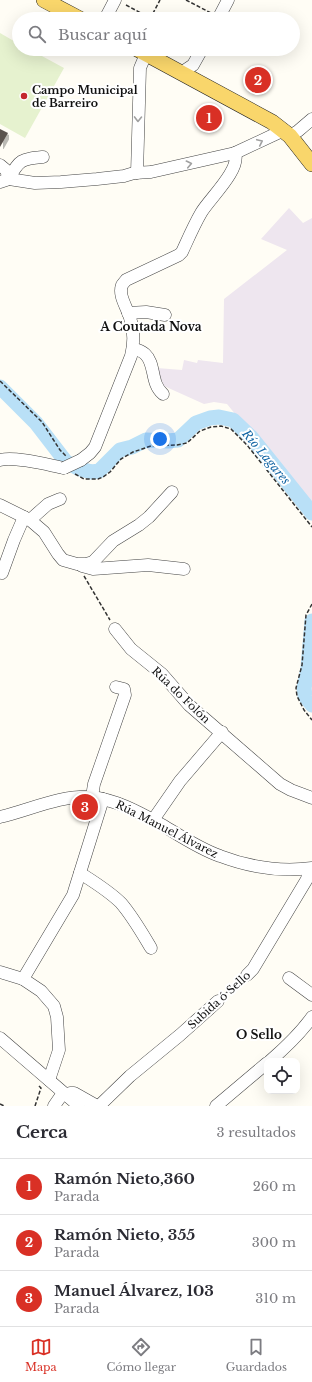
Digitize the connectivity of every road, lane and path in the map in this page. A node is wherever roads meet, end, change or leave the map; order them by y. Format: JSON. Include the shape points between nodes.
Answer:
{"nodes":[{"id":1,"x":44,"y":0,"type":"edge"},
{"id":2,"x":160,"y":0,"type":"edge"},
{"id":3,"x":186,"y":0,"type":"edge"},
{"id":4,"x":228,"y":0,"type":"edge"},
{"id":5,"x":120,"y":3,"type":"edge"},
{"id":6,"x":67,"y":12,"type":"edge"},
{"id":7,"x":112,"y":12,"type":"edge"},
{"id":8,"x":137,"y":12,"type":"edge"},
{"id":9,"x":154,"y":12,"type":"edge"},
{"id":10,"x":208,"y":12,"type":"edge"},
{"id":11,"x":218,"y":12,"type":"edge"},
{"id":12,"x":141,"y":56,"type":"edge"},
{"id":13,"x":149,"y":56,"type":"edge"},
{"id":14,"x":198,"y":56,"type":"edge"},
{"id":15,"x":181,"y":73,"type":"junction"},
{"id":16,"x":312,"y":118,"type":"edge"},
{"id":17,"x":287,"y":133,"type":"junction"},
{"id":18,"x":235,"y":153,"type":"junction"},
{"id":19,"x":43,"y":157,"type":"dead end"},
{"id":20,"x":312,"y":164,"type":"edge"},
{"id":21,"x":0,"y":165,"type":"edge"},
{"id":22,"x":137,"y":173,"type":"junction"},
{"id":23,"x":5,"y":181,"type":"edge"},
{"id":24,"x":128,"y":313,"type":"junction"},
{"id":25,"x":164,"y":315,"type":"dead end"},
{"id":26,"x":133,"y":348,"type":"junction"},
{"id":27,"x":0,"y":381,"type":"edge"},
{"id":28,"x":163,"y":394,"type":"dead end"},
{"id":29,"x":0,"y":460,"type":"edge"},
{"id":30,"x":72,"y":465,"type":"junction"},
{"id":31,"x":172,"y":492,"type":"dead end"},
{"id":32,"x":60,"y":499,"type":"dead end"},
{"id":33,"x":0,"y":504,"type":"edge"},
{"id":34,"x":27,"y":518,"type":"junction"},
{"id":35,"x":312,"y":527,"type":"edge"},
{"id":36,"x":77,"y":564,"type":"junction"},
{"id":37,"x":184,"y":570,"type":"dead end"},
{"id":38,"x":2,"y":574,"type":"dead end"},
{"id":39,"x":312,"y":604,"type":"edge"},
{"id":40,"x":115,"y":629,"type":"joint"},
{"id":41,"x":116,"y":687,"type":"dead end"},
{"id":42,"x":312,"y":720,"type":"edge"},
{"id":43,"x":222,"y":732,"type":"junction"},
{"id":44,"x":97,"y":798,"type":"junction"},
{"id":45,"x":312,"y":798,"type":"edge"},
{"id":46,"x":0,"y":817,"type":"edge"},
{"id":47,"x":153,"y":820,"type":"junction"},
{"id":48,"x":310,"y":869,"type":"edge"},
{"id":49,"x":80,"y":873,"type":"junction"},
{"id":50,"x":151,"y":948,"type":"dead end"},
{"id":51,"x":0,"y":972,"type":"edge"},
{"id":52,"x":247,"y":975,"type":"joint"},
{"id":53,"x":289,"y":978,"type":"dead end"},
{"id":54,"x":23,"y":979,"type":"junction"},
{"id":55,"x":312,"y":995,"type":"edge"},
{"id":56,"x":218,"y":1001,"type":"joint"},
{"id":57,"x":312,"y":1017,"type":"edge"},
{"id":58,"x":0,"y":1038,"type":"edge"},
{"id":59,"x":273,"y":1058,"type":"edge"},
{"id":60,"x":264,"y":1066,"type":"edge"},
{"id":61,"x":39,"y":1071,"type":"junction"},
{"id":62,"x":49,"y":1080,"type":"junction"},
{"id":63,"x":65,"y":1094,"type":"junction"},
{"id":64,"x":0,"y":1104,"type":"edge"},
{"id":65,"x":221,"y":1105,"type":"edge"},
{"id":66,"x":4,"y":1106,"type":"edge"},
{"id":67,"x":35,"y":1106,"type":"edge"},
{"id":68,"x":54,"y":1106,"type":"edge"},
{"id":69,"x":79,"y":1106,"type":"edge"},
{"id":70,"x":98,"y":1106,"type":"edge"}],
"edges":[{"from":1,"to":6,"type":"main road"},
{"from":2,"to":9,"type":"path"},
{"from":3,"to":10,"type":"path"},
{"from":4,"to":11,"type":"street"},
{"from":5,"to":7,"type":"street"},
{"from":5,"to":8,"type":"path"},
{"from":12,"to":22,"type":"street","one_way":true},
{"from":13,"to":15,"type":"main road"},
{"from":14,"to":15,"type":"street","via":[[193,65]]},
{"from":15,"to":17,"type":"main road","via":[[272,122]]},
{"from":16,"to":17,"type":"street","via":[[298,131]]},
{"from":18,"to":17,"type":"street","one_way":true},
{"from":17,"to":20,"type":"main road"},
{"from":22,"to":18,"type":"street","one_way":true},
{"from":18,"to":24,"type":"street","via":[[237,158],[233,169],[206,204],[182,252],[126,280],[122,285],[121,294]]},
{"from":19,"to":23,"type":"street","via":[[26,158],[21,161]]},
{"from":21,"to":23,"type":"street","via":[[6,170]]},
{"from":22,"to":23,"type":"street","via":[[61,182]]},
{"from":24,"to":25,"type":"street"},
{"from":24,"to":26,"type":"street","via":[[133,327]]},
{"from":26,"to":28,"type":"street","via":[[149,360],[157,389]]},
{"from":26,"to":30,"type":"street","via":[[95,447]]},
{"from":27,"to":30,"type":"path","via":[[42,422]]},
{"from":29,"to":30,"type":"street","via":[[5,458]]},
{"from":30,"to":35,"type":"path","via":[[84,479],[103,478],[133,452],[151,446],[186,443],[200,431],[211,426],[221,426],[231,429],[247,445]]},
{"from":31,"to":36,"type":"street","via":[[149,517],[113,541],[93,562]]},
{"from":32,"to":34,"type":"street"},
{"from":33,"to":34,"type":"street"},
{"from":34,"to":36,"type":"street","via":[[44,532],[63,560]]},
{"from":34,"to":38,"type":"street","via":[[14,540]]},
{"from":36,"to":37,"type":"street","via":[[93,568],[148,565]]},
{"from":36,"to":40,"type":"path"},
{"from":39,"to":42,"type":"path","via":[[306,615],[302,665],[296,688],[297,696]]},
{"from":40,"to":43,"type":"street","name":"Rúa do Folón","via":[[131,649],[162,674],[190,705]]},
{"from":41,"to":44,"type":"street","via":[[124,689],[125,695],[94,784]]},
{"from":43,"to":45,"type":"street","name":"Rúa do Folón","via":[[280,784]]},
{"from":43,"to":47,"type":"street","via":[[180,781]]},
{"from":44,"to":46,"type":"street","name":"Rúa Manuel Álvarez","via":[[70,797]]},
{"from":44,"to":47,"type":"street","name":"Rúa Manuel Álvarez","via":[[117,802]]},
{"from":44,"to":49,"type":"street"},
{"from":47,"to":48,"type":"street","name":"Rúa Manuel Álvarez","via":[[196,845],[245,865],[273,869]]},
{"from":48,"to":52,"type":"street","name":"Subida ó Sello","via":[[307,879]]},
{"from":49,"to":50,"type":"street","via":[[120,903]]},
{"from":49,"to":54,"type":"street","via":[[73,895]]},
{"from":51,"to":54,"type":"street"},
{"from":52,"to":56,"type":"path","name":"Subida ó Sello"},
{"from":53,"to":55,"type":"street"},
{"from":54,"to":62,"type":"street","via":[[41,991],[54,1006],[57,1017],[59,1050]]},
{"from":56,"to":70,"type":"street","name":"Subida ó Sello"},
{"from":57,"to":59,"type":"street"},
{"from":58,"to":61,"type":"street"},
{"from":60,"to":65,"type":"street"},
{"from":61,"to":62,"type":"street"},
{"from":61,"to":67,"type":"path","via":[[33,1078],[41,1088]]},
{"from":62,"to":63,"type":"street"},
{"from":63,"to":68,"type":"street"},
{"from":63,"to":69,"type":"street"},
{"from":63,"to":70,"type":"street","name":"Subida ó Sello","via":[[74,1093]]},
{"from":64,"to":66,"type":"path"}]}
